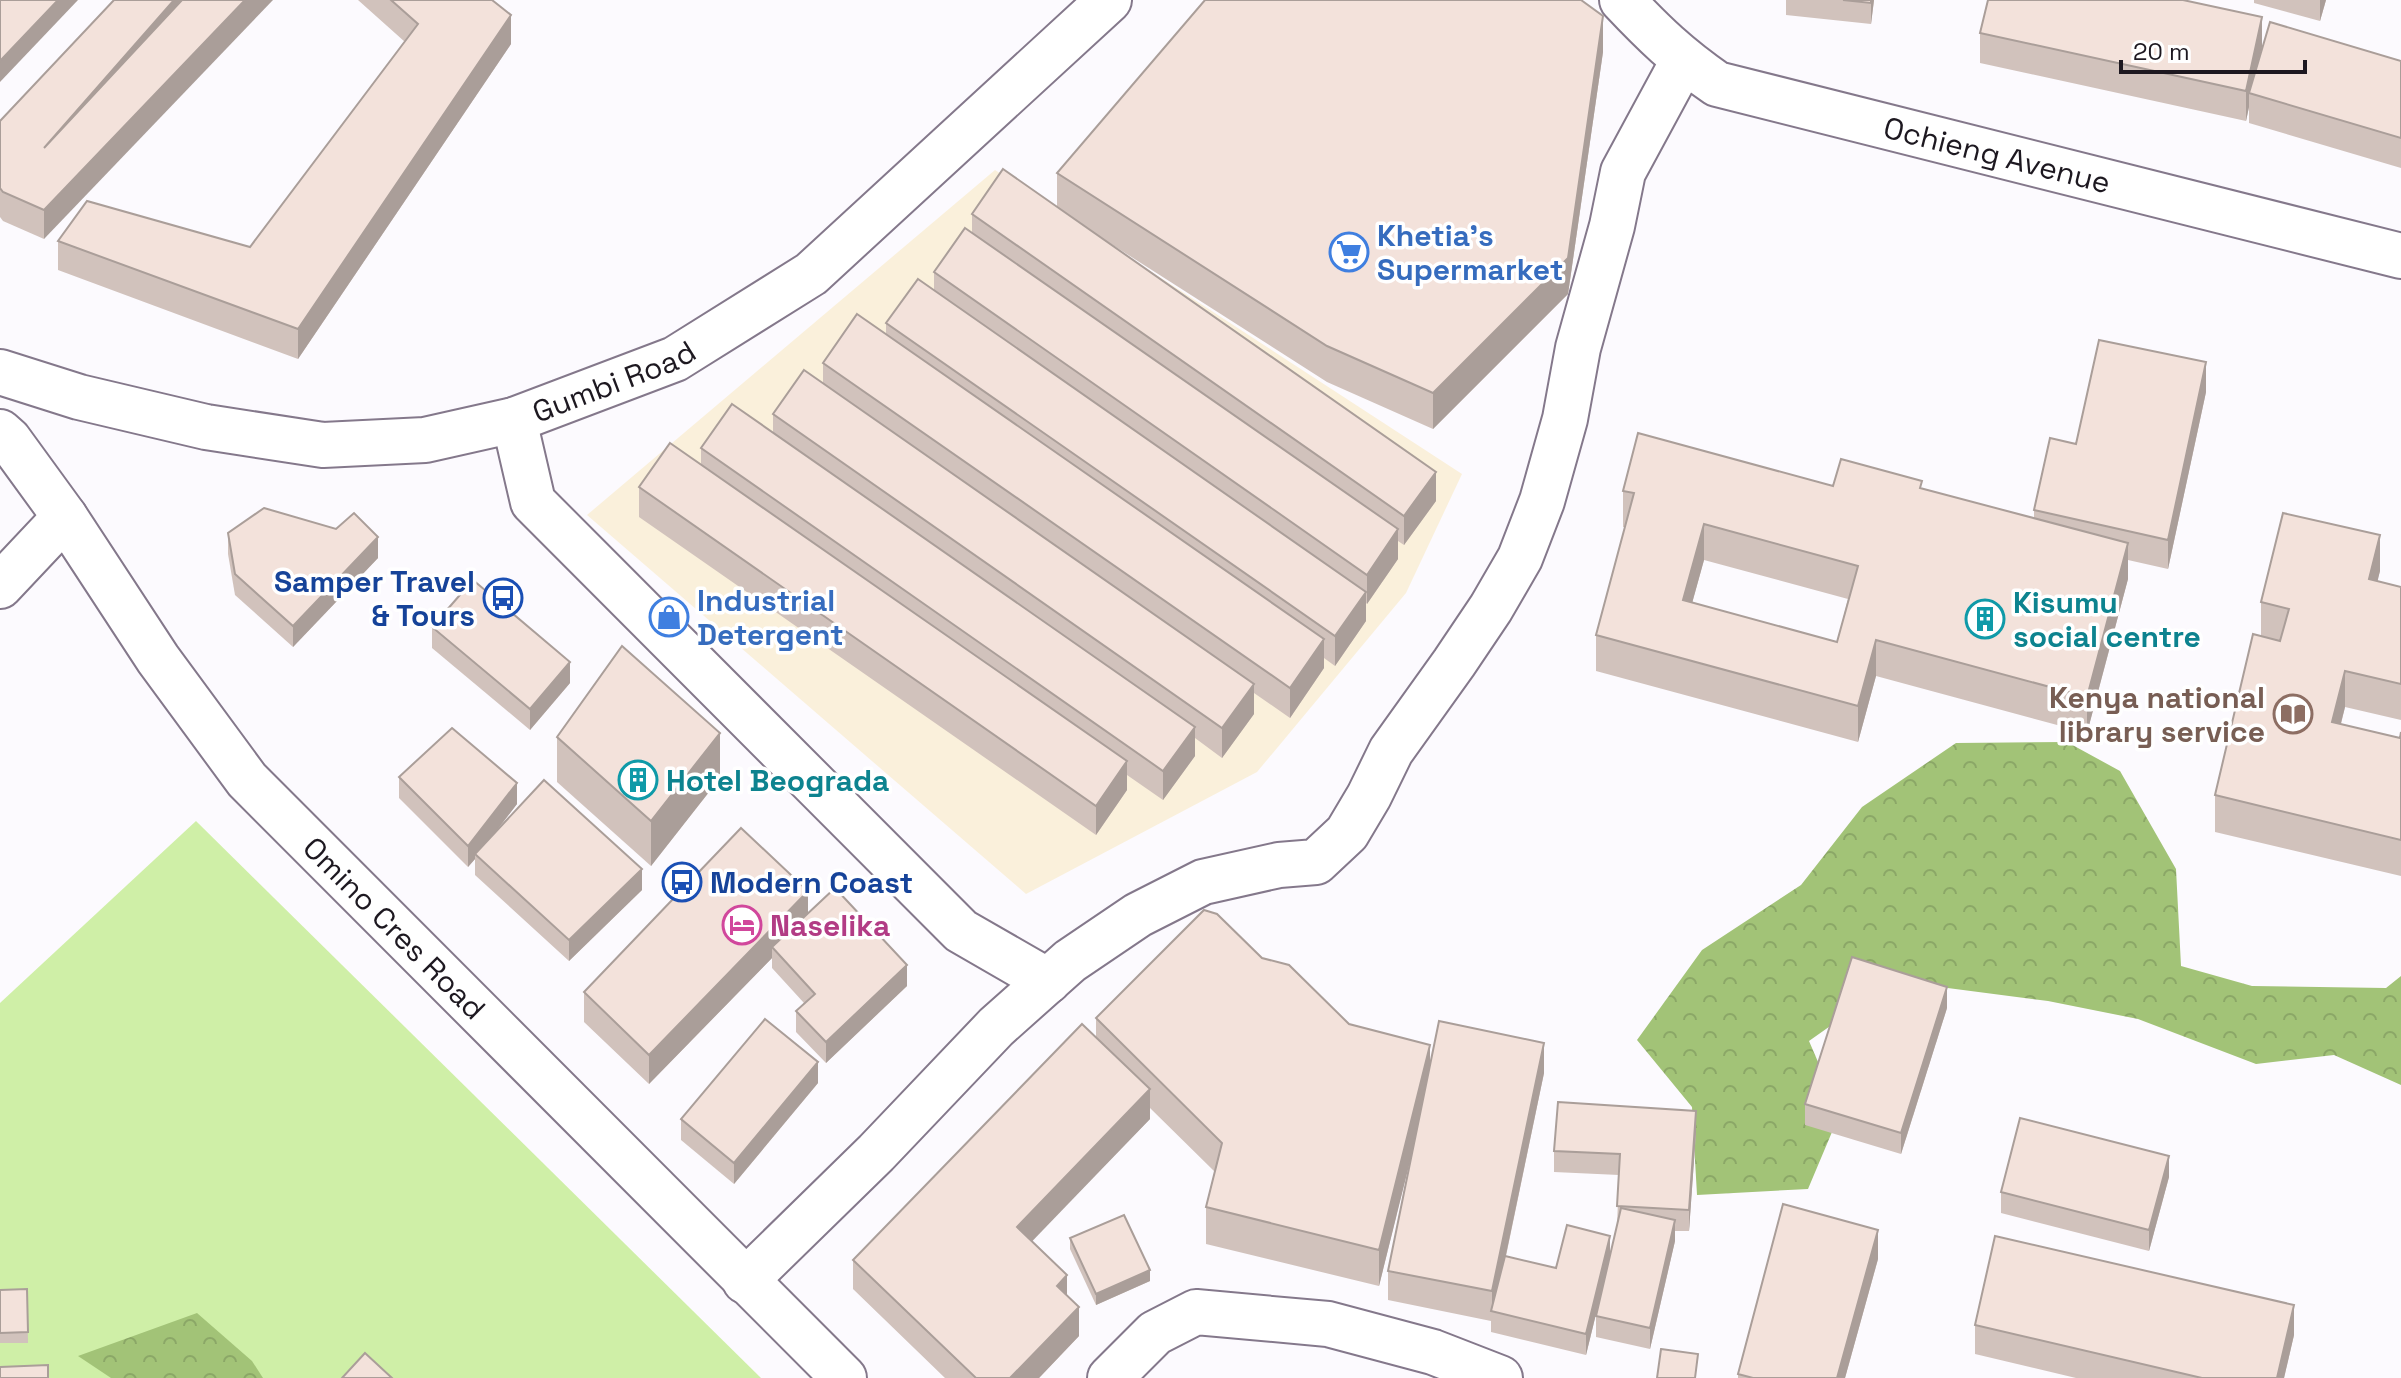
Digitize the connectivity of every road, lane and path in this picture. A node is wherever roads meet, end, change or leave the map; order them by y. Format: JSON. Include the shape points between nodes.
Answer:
{"nodes":[{"id":1,"x":1109,"y":0,"type":"edge"},
{"id":2,"x":1622,"y":0,"type":"edge"},
{"id":3,"x":1683,"y":61,"type":"junction"},
{"id":4,"x":2401,"y":256,"type":"edge"},
{"id":5,"x":0,"y":372,"type":"edge"},
{"id":6,"x":514,"y":420,"type":"junction"},
{"id":7,"x":0,"y":432,"type":"edge"},
{"id":8,"x":65,"y":517,"type":"junction"},
{"id":9,"x":0,"y":586,"type":"edge"},
{"id":10,"x":1048,"y":981,"type":"junction"},
{"id":11,"x":745,"y":1281,"type":"junction"},
{"id":12,"x":844,"y":1378,"type":"edge"},
{"id":13,"x":1110,"y":1378,"type":"edge"},
{"id":14,"x":1500,"y":1378,"type":"edge"}],
"edges":[{"from":1,"to":6,"type":"street","name":"Gumbi Road","via":[[811,274],[675,359]]},
{"from":2,"to":3,"type":"street","name":"Ochieng Avenue"},
{"from":3,"to":4,"type":"street","name":"Ochieng Avenue","via":[[1717,84]]},
{"from":3,"to":10,"type":"street","via":[[1623,172],[1565,419],[1520,558],[1462,652],[1391,751],[1347,833],[1316,862],[1203,882],[1138,915]]},
{"from":5,"to":6,"type":"street","name":"Gumbi Road","via":[[206,427],[323,445],[425,440]]},
{"from":6,"to":10,"type":"street","via":[[533,502],[961,931]]},
{"from":7,"to":8,"type":"street","name":"Omino Cres Road"},
{"from":8,"to":9,"type":"street"},
{"from":8,"to":11,"type":"street","name":"Omino Cres Road","via":[[158,659],[247,780]]},
{"from":10,"to":11,"type":"street"},
{"from":11,"to":12,"type":"street","name":"Omino Cres Road"},
{"from":13,"to":14,"type":"street","via":[[1155,1333],[1196,1312],[1328,1324],[1433,1352]]}]}
